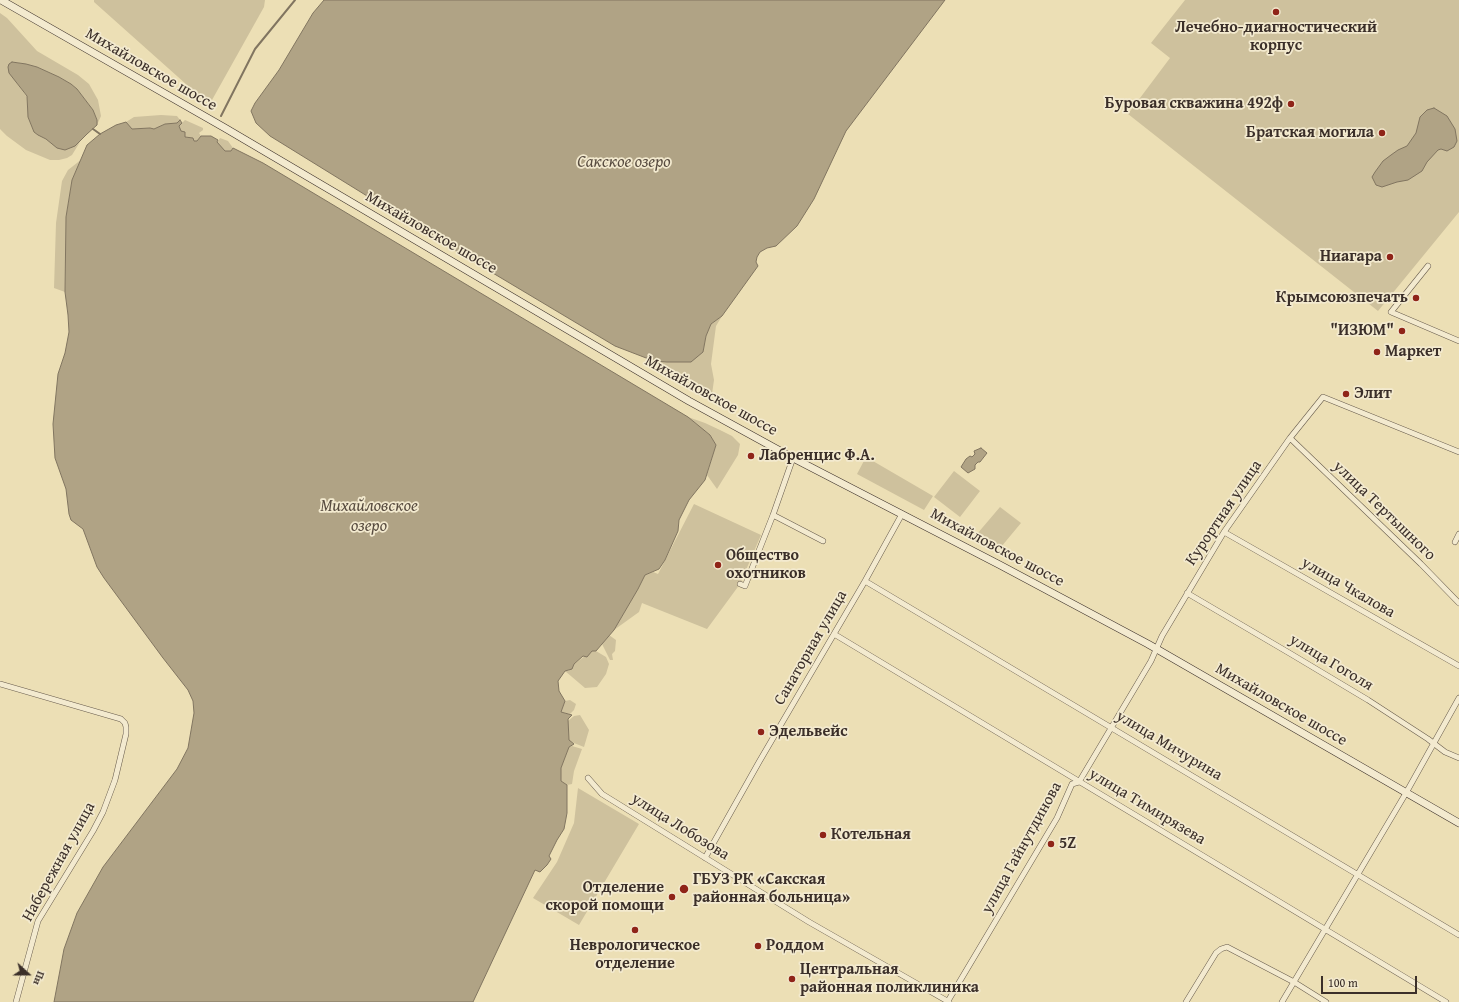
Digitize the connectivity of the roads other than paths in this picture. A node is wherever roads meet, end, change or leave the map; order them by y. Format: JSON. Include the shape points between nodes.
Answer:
{"nodes":[{"id":1,"x":1,"y":0,"type":"edge"},
{"id":2,"x":1428,"y":266,"type":"dead end"},
{"id":3,"x":1459,"y":341,"type":"edge"},
{"id":4,"x":1290,"y":438,"type":"junction"},
{"id":5,"x":1459,"y":452,"type":"edge"},
{"id":6,"x":794,"y":458,"type":"junction"},
{"id":7,"x":902,"y":514,"type":"junction"},
{"id":8,"x":773,"y":515,"type":"junction"},
{"id":9,"x":1224,"y":532,"type":"junction"},
{"id":10,"x":1459,"y":534,"type":"edge"},
{"id":11,"x":822,"y":541,"type":"dead end"},
{"id":12,"x":1455,"y":542,"type":"dead end"},
{"id":13,"x":865,"y":581,"type":"junction"},
{"id":14,"x":740,"y":584,"type":"dead end"},
{"id":15,"x":1187,"y":593,"type":"junction"},
{"id":16,"x":1459,"y":603,"type":"edge"},
{"id":17,"x":834,"y":634,"type":"junction"},
{"id":18,"x":1156,"y":649,"type":"junction"},
{"id":19,"x":1459,"y":666,"type":"edge"},
{"id":20,"x":0,"y":684,"type":"edge"},
{"id":21,"x":1459,"y":698,"type":"edge"},
{"id":22,"x":1453,"y":709,"type":"junction"},
{"id":23,"x":1459,"y":710,"type":"edge"},
{"id":24,"x":1111,"y":727,"type":"junction"},
{"id":25,"x":1433,"y":744,"type":"junction"},
{"id":26,"x":1459,"y":758,"type":"edge"},
{"id":27,"x":588,"y":778,"type":"dead end"},
{"id":28,"x":1079,"y":782,"type":"junction"},
{"id":29,"x":1406,"y":793,"type":"junction"},
{"id":30,"x":1459,"y":823,"type":"edge"},
{"id":31,"x":705,"y":858,"type":"junction"},
{"id":32,"x":1358,"y":874,"type":"junction"},
{"id":33,"x":1326,"y":929,"type":"junction"},
{"id":34,"x":1459,"y":934,"type":"edge"},
{"id":35,"x":1294,"y":982,"type":"junction"},
{"id":36,"x":16,"y":1002,"type":"edge"},
{"id":37,"x":948,"y":1002,"type":"edge"},
{"id":38,"x":1186,"y":1002,"type":"edge"},
{"id":39,"x":1282,"y":1002,"type":"edge"},
{"id":40,"x":1326,"y":1002,"type":"edge"},
{"id":41,"x":1446,"y":1002,"type":"edge"}],
"edges":[{"from":1,"to":6,"type":"main road","name":"Михайловское шоссе","via":[[689,401]]},
{"from":2,"to":3,"type":"street","via":[[1391,312]]},
{"from":4,"to":5,"type":"street","name":"Курортная улица","via":[[1323,397]]},
{"from":4,"to":9,"type":"street","name":"Курортная улица"},
{"from":4,"to":16,"type":"street","name":"улица Тертышного"},
{"from":6,"to":7,"type":"main road","name":"Михайловское шоссе"},
{"from":6,"to":8,"type":"street"},
{"from":7,"to":13,"type":"street","name":"Санаторная улица"},
{"from":7,"to":18,"type":"main road","name":"Михайловское шоссе"},
{"from":8,"to":11,"type":"street"},
{"from":8,"to":14,"type":"street","via":[[745,586]]},
{"from":9,"to":15,"type":"street","name":"Курортная улица"},
{"from":9,"to":19,"type":"street","name":"улица Чкалова"},
{"from":10,"to":12,"type":"street"},
{"from":13,"to":17,"type":"street","name":"Санаторная улица"},
{"from":13,"to":24,"type":"street","name":"улица Мичурина"},
{"from":15,"to":18,"type":"street","name":"Курортная улица"},
{"from":15,"to":25,"type":"street","name":"улица Гоголя","via":[[1349,688]]},
{"from":17,"to":28,"type":"street","name":"улица Тимирязева"},
{"from":17,"to":31,"type":"street","name":"Санаторная улица"},
{"from":18,"to":24,"type":"street","name":"улица Гайнутдинова"},
{"from":18,"to":29,"type":"main road","name":"Михайловское шоссе"},
{"from":20,"to":36,"type":"street","name":"Набережная улица","via":[[121,719],[126,727],[115,780],[103,812],[38,921]]},
{"from":21,"to":22,"type":"street"},
{"from":22,"to":23,"type":"street"},
{"from":22,"to":25,"type":"street"},
{"from":24,"to":28,"type":"street","name":"улица Гайнутдинова"},
{"from":24,"to":32,"type":"street","name":"улица Мичурина"},
{"from":25,"to":26,"type":"street","name":"улица Гоголя"},
{"from":25,"to":29,"type":"street"},
{"from":27,"to":31,"type":"street","name":"улица Лобозова","via":[[602,794]]},
{"from":28,"to":33,"type":"street","name":"улица Тимирязева"},
{"from":28,"to":37,"type":"street","name":"улица Гайнутдинова","via":[[1072,784],[1057,818]]},
{"from":29,"to":30,"type":"main road","name":"Михайловское шоссе"},
{"from":29,"to":32,"type":"street"},
{"from":31,"to":37,"type":"street","name":"улица Лобозова"},
{"from":32,"to":33,"type":"street"},
{"from":32,"to":34,"type":"street","name":"улица Мичурина"},
{"from":33,"to":35,"type":"street"},
{"from":33,"to":41,"type":"street","name":"улица Тимирязева"},
{"from":35,"to":38,"type":"street","via":[[1227,947],[1221,948]]},
{"from":35,"to":39,"type":"street"},
{"from":35,"to":40,"type":"street"}]}
